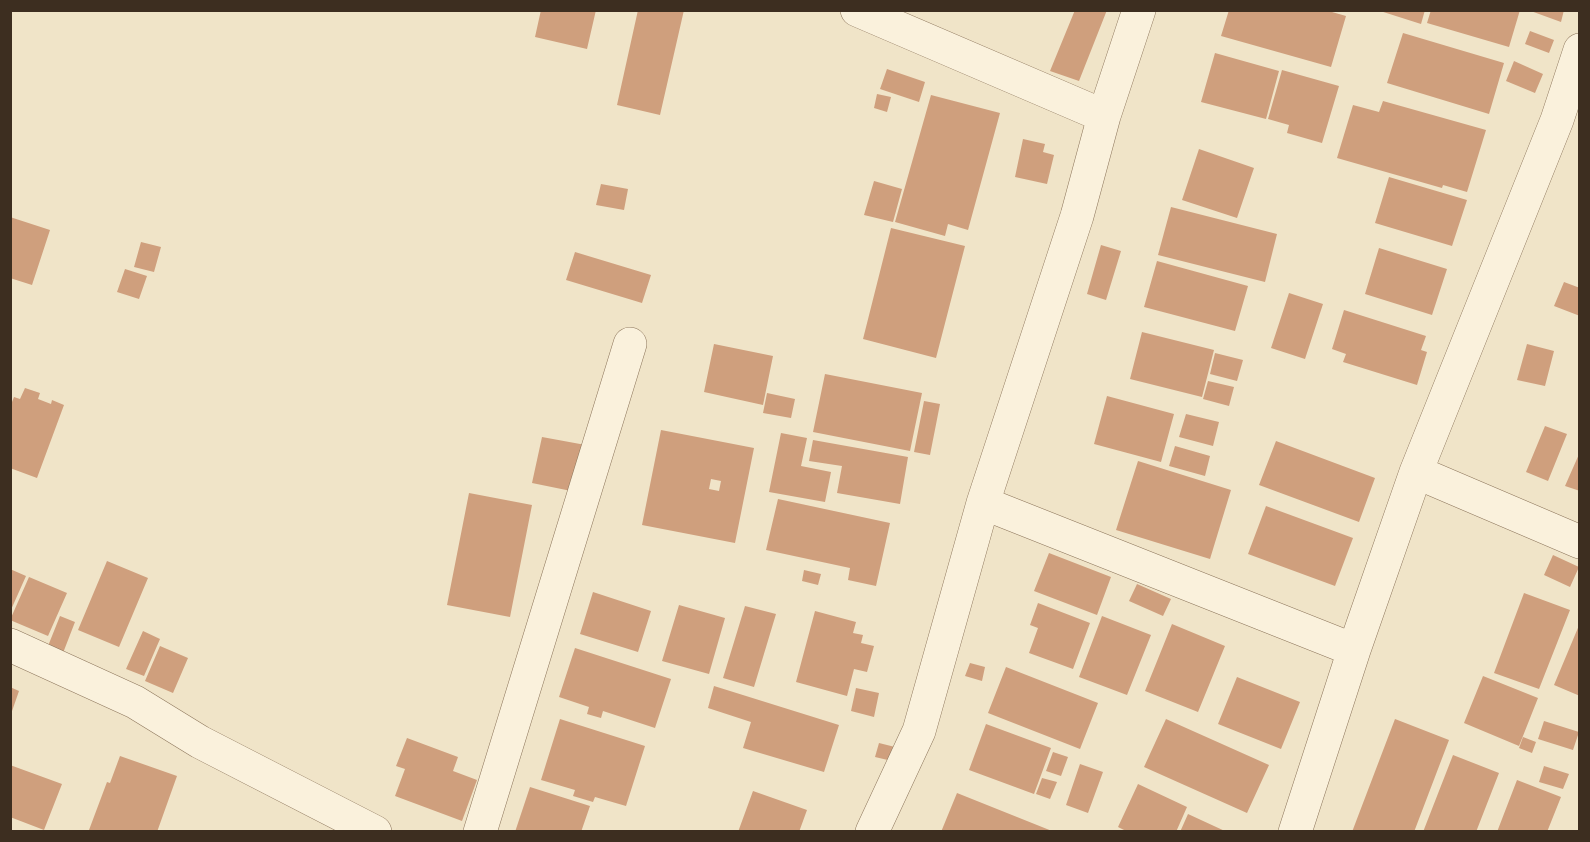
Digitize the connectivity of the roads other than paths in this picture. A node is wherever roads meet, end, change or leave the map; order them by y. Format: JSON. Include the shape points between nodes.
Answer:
{"nodes":[{"id":1,"x":857,"y":10,"type":"edge"},
{"id":2,"x":1139,"y":10,"type":"edge"},
{"id":3,"x":1580,"y":50,"type":"edge"},
{"id":4,"x":1104,"y":116,"type":"junction"},
{"id":5,"x":1568,"y":125,"type":"edge"},
{"id":6,"x":630,"y":344,"type":"dead end"},
{"id":7,"x":1416,"y":472,"type":"junction"},
{"id":8,"x":983,"y":503,"type":"junction"},
{"id":9,"x":1580,"y":542,"type":"edge"},
{"id":10,"x":10,"y":645,"type":"edge"},
{"id":11,"x":1354,"y":650,"type":"junction"},
{"id":12,"x":375,"y":831,"type":"edge"},
{"id":13,"x":480,"y":831,"type":"edge"},
{"id":14,"x":872,"y":831,"type":"edge"},
{"id":15,"x":1295,"y":831,"type":"edge"}],
"edges":[{"from":1,"to":4,"type":"street"},
{"from":2,"to":4,"type":"street"},
{"from":3,"to":5,"type":"street"},
{"from":4,"to":8,"type":"street","via":[[1077,216]]},
{"from":5,"to":7,"type":"street"},
{"from":6,"to":13,"type":"street"},
{"from":7,"to":9,"type":"street"},
{"from":7,"to":11,"type":"street"},
{"from":8,"to":11,"type":"street"},
{"from":8,"to":14,"type":"street","via":[[919,731]]},
{"from":10,"to":12,"type":"street","via":[[135,702],[209,747]]},
{"from":11,"to":15,"type":"street"}]}
